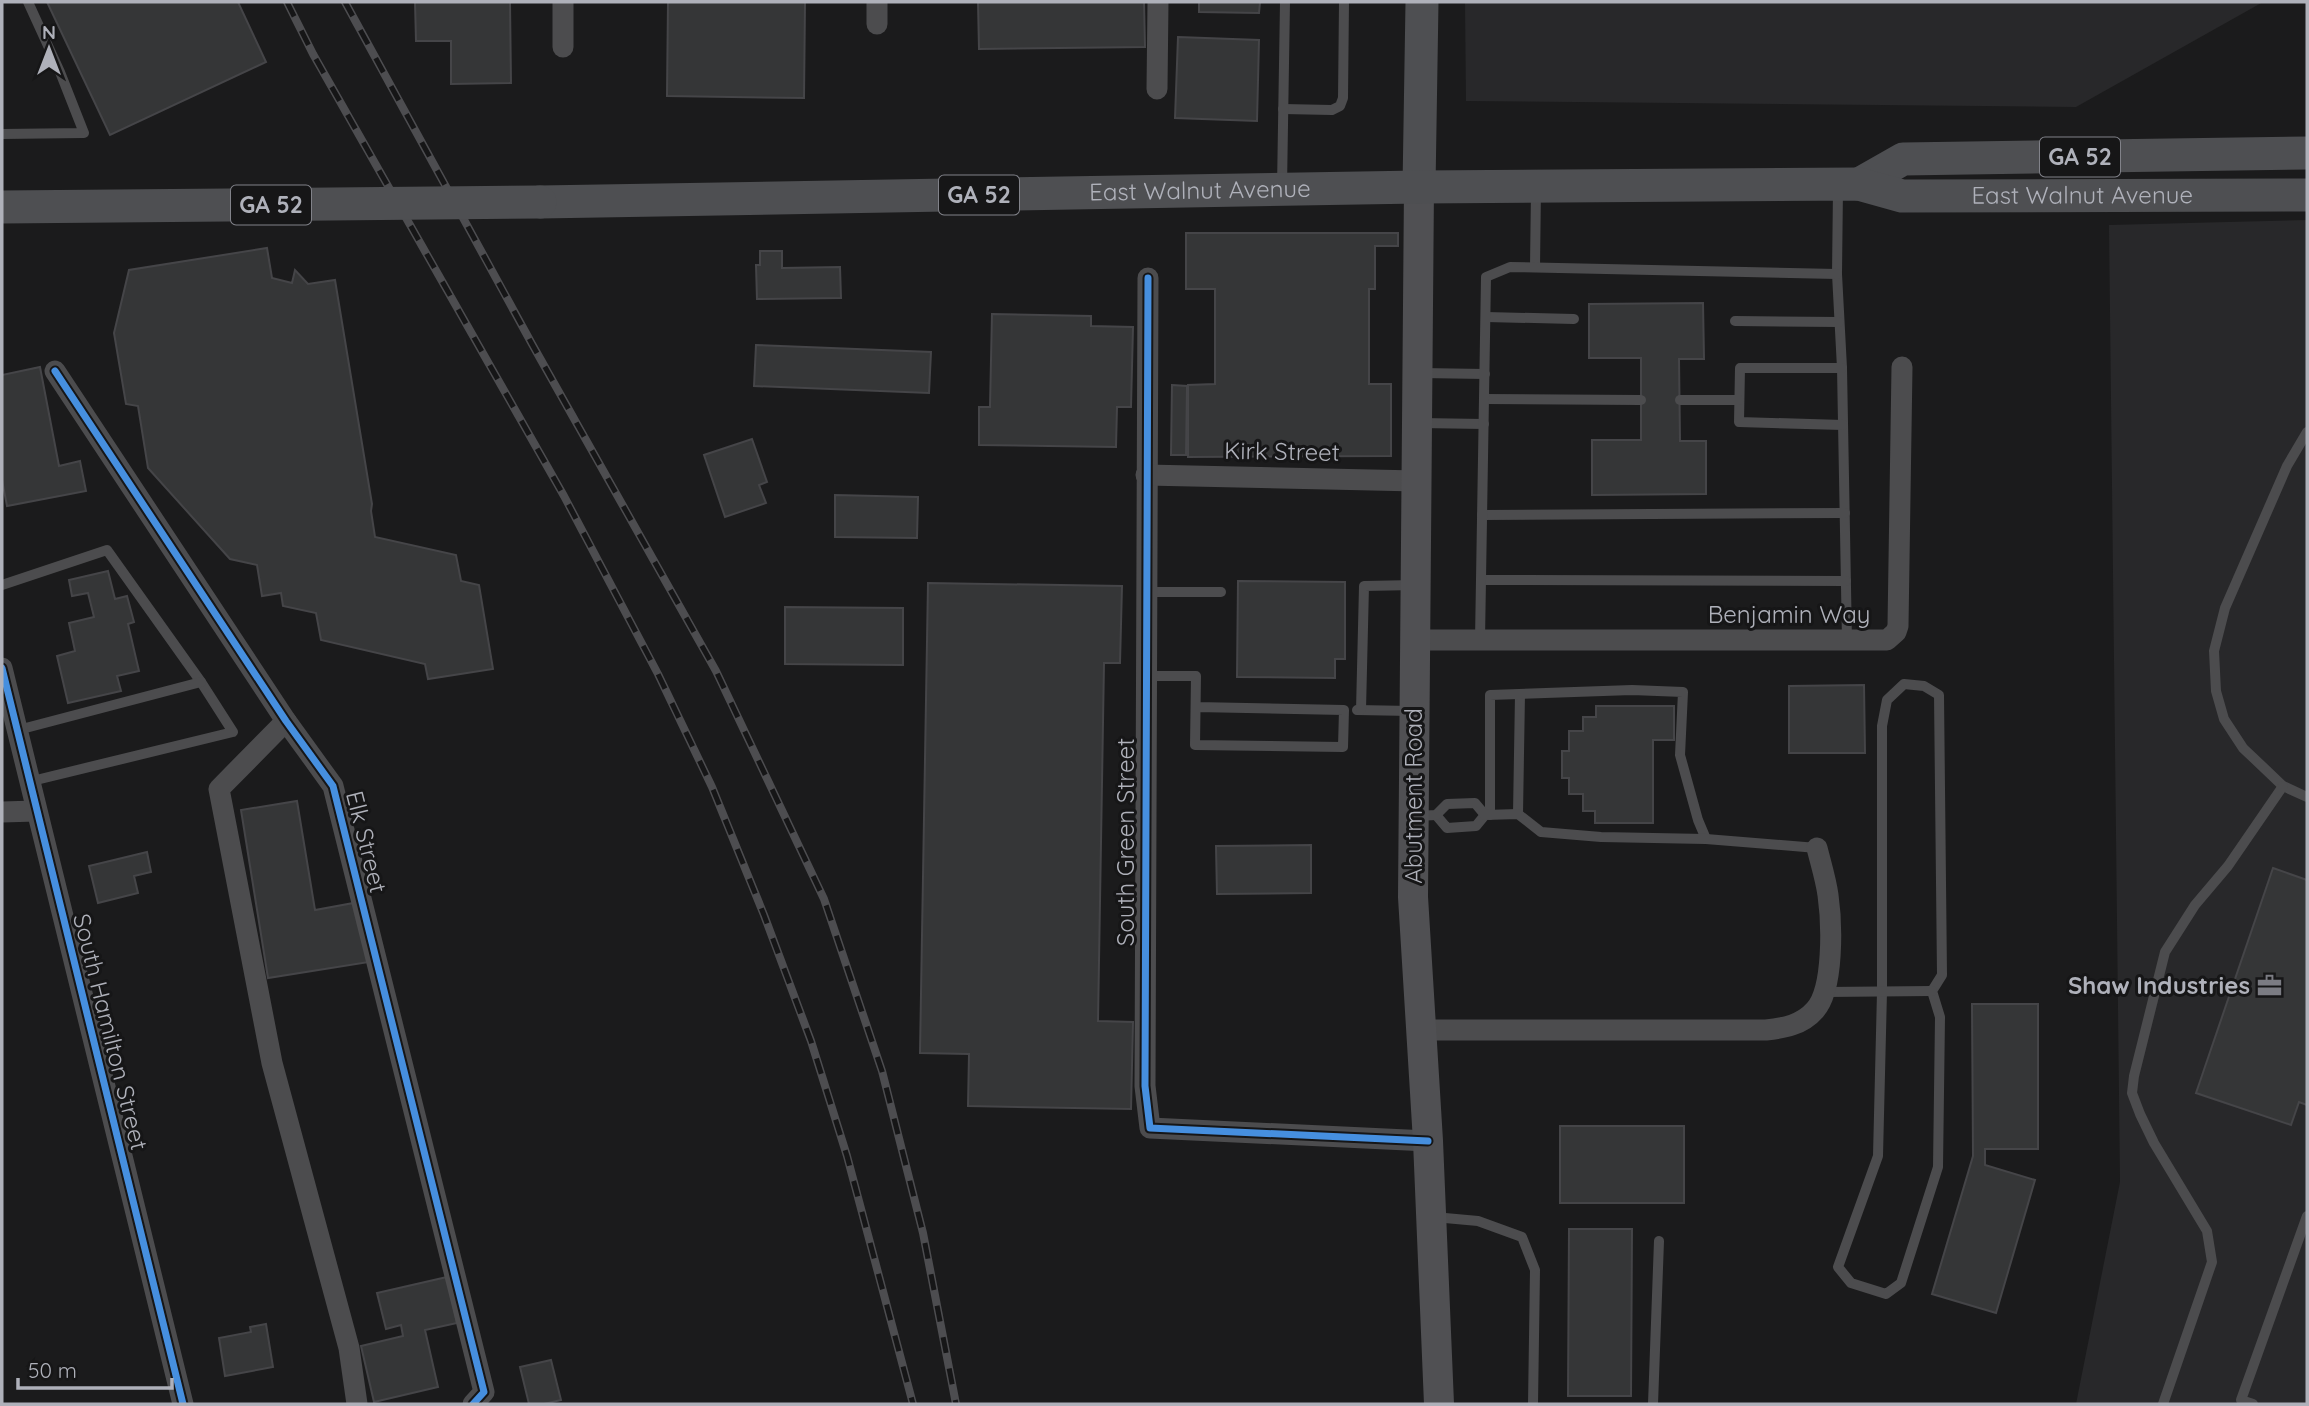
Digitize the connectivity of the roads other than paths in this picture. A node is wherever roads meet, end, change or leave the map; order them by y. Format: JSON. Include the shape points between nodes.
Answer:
{"nodes":[{"id":1,"x":28,"y":2,"type":"edge"},
{"id":2,"x":562,"y":2,"type":"edge"},
{"id":3,"x":877,"y":2,"type":"edge"},
{"id":4,"x":1158,"y":2,"type":"edge"},
{"id":5,"x":1285,"y":2,"type":"edge"},
{"id":6,"x":1344,"y":2,"type":"edge"},
{"id":7,"x":1422,"y":2,"type":"edge"},
{"id":8,"x":877,"y":24,"type":"dead end"},
{"id":9,"x":563,"y":47,"type":"dead end"},
{"id":10,"x":1157,"y":89,"type":"dead end"},
{"id":11,"x":1283,"y":109,"type":"junction"},
{"id":12,"x":2,"y":134,"type":"edge"},
{"id":13,"x":2307,"y":153,"type":"edge"},
{"id":14,"x":1848,"y":184,"type":"junction"},
{"id":15,"x":1536,"y":186,"type":"junction"},
{"id":16,"x":1419,"y":187,"type":"junction"},
{"id":17,"x":1282,"y":190,"type":"junction"},
{"id":18,"x":2307,"y":195,"type":"edge"},
{"id":19,"x":2,"y":208,"type":"edge"},
{"id":20,"x":1535,"y":267,"type":"junction"},
{"id":21,"x":1837,"y":274,"type":"junction"},
{"id":22,"x":1147,"y":278,"type":"dead end"},
{"id":23,"x":1486,"y":317,"type":"junction"},
{"id":24,"x":1574,"y":319,"type":"dead end"},
{"id":25,"x":1735,"y":321,"type":"dead end"},
{"id":26,"x":1839,"y":322,"type":"junction"},
{"id":27,"x":1842,"y":368,"type":"junction"},
{"id":28,"x":1902,"y":368,"type":"dead end"},
{"id":29,"x":55,"y":371,"type":"dead end"},
{"id":30,"x":1418,"y":373,"type":"junction"},
{"id":31,"x":1485,"y":374,"type":"junction"},
{"id":32,"x":1485,"y":399,"type":"junction"},
{"id":33,"x":1641,"y":400,"type":"dead end"},
{"id":34,"x":1680,"y":400,"type":"dead end"},
{"id":35,"x":1739,"y":400,"type":"junction"},
{"id":36,"x":1418,"y":423,"type":"junction"},
{"id":37,"x":1484,"y":424,"type":"junction"},
{"id":38,"x":1843,"y":425,"type":"junction"},
{"id":39,"x":2307,"y":432,"type":"edge"},
{"id":40,"x":1146,"y":475,"type":"junction"},
{"id":41,"x":1417,"y":481,"type":"junction"},
{"id":42,"x":1844,"y":513,"type":"junction"},
{"id":43,"x":1482,"y":515,"type":"junction"},
{"id":44,"x":1481,"y":580,"type":"junction"},
{"id":45,"x":1846,"y":581,"type":"junction"},
{"id":46,"x":2,"y":585,"type":"edge"},
{"id":47,"x":1416,"y":585,"type":"junction"},
{"id":48,"x":1145,"y":592,"type":"junction"},
{"id":49,"x":1221,"y":592,"type":"dead end"},
{"id":50,"x":1415,"y":640,"type":"junction"},
{"id":51,"x":1480,"y":640,"type":"junction"},
{"id":52,"x":1847,"y":641,"type":"junction"},
{"id":53,"x":2,"y":668,"type":"edge"},
{"id":54,"x":1146,"y":676,"type":"junction"},
{"id":55,"x":201,"y":682,"type":"junction"},
{"id":56,"x":1520,"y":694,"type":"junction"},
{"id":57,"x":1196,"y":707,"type":"junction"},
{"id":58,"x":1344,"y":710,"type":"junction"},
{"id":59,"x":1361,"y":710,"type":"junction"},
{"id":60,"x":1415,"y":711,"type":"junction"},
{"id":61,"x":286,"y":721,"type":"junction"},
{"id":62,"x":18,"y":730,"type":"junction"},
{"id":63,"x":29,"y":782,"type":"junction"},
{"id":64,"x":2283,"y":786,"type":"junction"},
{"id":65,"x":2307,"y":797,"type":"edge"},
{"id":66,"x":36,"y":811,"type":"junction"},
{"id":67,"x":2,"y":812,"type":"edge"},
{"id":68,"x":1518,"y":814,"type":"junction"},
{"id":69,"x":1425,"y":815,"type":"junction"},
{"id":70,"x":1487,"y":815,"type":"junction"},
{"id":71,"x":1706,"y":839,"type":"junction"},
{"id":72,"x":1817,"y":848,"type":"joint"},
{"id":73,"x":1933,"y":991,"type":"junction"},
{"id":74,"x":1826,"y":992,"type":"junction"},
{"id":75,"x":1882,"y":992,"type":"junction"},
{"id":76,"x":1420,"y":1030,"type":"junction"},
{"id":77,"x":1428,"y":1141,"type":"junction"},
{"id":78,"x":1431,"y":1216,"type":"junction"},
{"id":79,"x":2307,"y":1216,"type":"edge"},
{"id":80,"x":1659,"y":1241,"type":"dead end"},
{"id":81,"x":478,"y":1398,"type":"edge"},
{"id":82,"x":183,"y":1404,"type":"edge"},
{"id":83,"x":357,"y":1404,"type":"edge"},
{"id":84,"x":1439,"y":1404,"type":"edge"},
{"id":85,"x":1533,"y":1404,"type":"edge"},
{"id":86,"x":1653,"y":1404,"type":"edge"},
{"id":87,"x":2163,"y":1404,"type":"edge"},
{"id":88,"x":2253,"y":1404,"type":"edge"}],
"edges":[{"from":1,"to":12,"type":"lane","via":[[84,133]]},
{"from":2,"to":9,"type":"street"},
{"from":3,"to":8,"type":"street"},
{"from":4,"to":10,"type":"street"},
{"from":5,"to":11,"type":"lane"},
{"from":6,"to":11,"type":"lane","via":[[1340,106],[1332,110]]},
{"from":7,"to":16,"type":"main road"},
{"from":11,"to":17,"type":"lane"},
{"from":13,"to":14,"type":"main road","name":"East Walnut Avenue","number":"GA 52","via":[[1903,159]]},
{"from":14,"to":15,"type":"main road","name":"East Walnut Avenue","number":"GA 52"},
{"from":14,"to":18,"type":"main road","name":"East Walnut Avenue","number":"GA 52","via":[[1902,196]]},
{"from":14,"to":21,"type":"lane"},
{"from":15,"to":16,"type":"main road","name":"East Walnut Avenue","number":"GA 52"},
{"from":15,"to":20,"type":"lane"},
{"from":16,"to":17,"type":"main road","name":"East Walnut Avenue","number":"GA 52"},
{"from":16,"to":30,"type":"main road","name":"Abutment Road"},
{"from":17,"to":19,"type":"main road","name":"East Walnut Avenue","number":"GA 52","bridge":true},
{"from":20,"to":21,"type":"lane"},
{"from":20,"to":23,"type":"lane","via":[[1510,267],[1486,277]]},
{"from":21,"to":26,"type":"lane"},
{"from":22,"to":40,"type":"street","name":"South Green Street"},
{"from":23,"to":24,"type":"lane"},
{"from":23,"to":31,"type":"lane"},
{"from":25,"to":26,"type":"lane"},
{"from":26,"to":27,"type":"lane"},
{"from":27,"to":35,"type":"lane","via":[[1740,368]]},
{"from":27,"to":38,"type":"lane"},
{"from":28,"to":52,"type":"street","name":"Benjamin Way","via":[[1898,626],[1887,640]]},
{"from":29,"to":61,"type":"street","name":"Elk Street"},
{"from":30,"to":31,"type":"lane"},
{"from":30,"to":36,"type":"main road","name":"Abutment Road"},
{"from":31,"to":32,"type":"lane"},
{"from":32,"to":33,"type":"lane"},
{"from":32,"to":37,"type":"lane"},
{"from":34,"to":35,"type":"lane"},
{"from":35,"to":38,"type":"lane","via":[[1739,422]]},
{"from":36,"to":37,"type":"lane"},
{"from":36,"to":41,"type":"main road","name":"Abutment Road"},
{"from":37,"to":43,"type":"lane"},
{"from":38,"to":42,"type":"lane"},
{"from":39,"to":64,"type":"lane","via":[[2287,466],[2225,608],[2214,651],[2216,691],[2224,719],[2244,748]]},
{"from":40,"to":41,"type":"street","name":"Kirk Street"},
{"from":40,"to":48,"type":"street","name":"South Green Street"},
{"from":41,"to":47,"type":"main road","name":"Abutment Road"},
{"from":42,"to":43,"type":"lane"},
{"from":42,"to":45,"type":"lane"},
{"from":43,"to":44,"type":"lane"},
{"from":44,"to":45,"type":"lane"},
{"from":44,"to":51,"type":"lane"},
{"from":45,"to":52,"type":"lane"},
{"from":46,"to":55,"type":"lane","via":[[107,550]]},
{"from":47,"to":50,"type":"main road","name":"Abutment Road"},
{"from":47,"to":59,"type":"lane","via":[[1364,586]]},
{"from":48,"to":49,"type":"lane"},
{"from":48,"to":54,"type":"street","name":"South Green Street"},
{"from":50,"to":51,"type":"street","name":"Benjamin Way"},
{"from":50,"to":60,"type":"main road","name":"Abutment Road"},
{"from":51,"to":52,"type":"street","name":"Benjamin Way"},
{"from":53,"to":62,"type":"street","name":"South Hamilton Street"},
{"from":54,"to":57,"type":"lane","via":[[1196,676]]},
{"from":54,"to":77,"type":"street","name":"South Green Street","via":[[1145,1086],[1150,1128]]},
{"from":55,"to":62,"type":"lane"},
{"from":55,"to":63,"type":"lane","via":[[233,732]]},
{"from":56,"to":68,"type":"lane"},
{"from":56,"to":70,"type":"lane","via":[[1490,695]]},
{"from":56,"to":71,"type":"lane","via":[[1683,692],[1680,755]]},
{"from":57,"to":58,"type":"lane"},
{"from":57,"to":58,"type":"lane","via":[[1195,745],[1343,747]]},
{"from":58,"to":59,"type":"lane"},
{"from":59,"to":60,"type":"lane"},
{"from":60,"to":69,"type":"main road","name":"Abutment Road"},
{"from":61,"to":81,"type":"street","name":"Elk Street","via":[[333,786]]},
{"from":61,"to":83,"type":"street","via":[[219,789],[272,1063],[349,1348]]},
{"from":62,"to":63,"type":"street","name":"South Hamilton Street"},
{"from":63,"to":66,"type":"street","name":"South Hamilton Street"},
{"from":64,"to":65,"type":"lane"},
{"from":64,"to":87,"type":"lane","via":[[2165,952],[2133,1076],[2132,1093],[2140,1114],[2207,1231],[2212,1262]]},
{"from":66,"to":67,"type":"street"},
{"from":66,"to":82,"type":"street","name":"South Hamilton Street"},
{"from":68,"to":70,"type":"lane"},
{"from":68,"to":71,"type":"lane","via":[[1541,832]]},
{"from":69,"to":70,"type":"lane","via":[[1447,804],[1475,803]]},
{"from":69,"to":70,"type":"lane","via":[[1447,828],[1476,826]]},
{"from":69,"to":76,"type":"main road","name":"Abutment Road","via":[[1413,897]]},
{"from":71,"to":72,"type":"lane"},
{"from":72,"to":74,"type":"street","via":[[1828,896]]},
{"from":73,"to":75,"type":"lane"},
{"from":73,"to":75,"type":"lane","via":[[1942,975],[1939,695],[1924,686],[1904,684],[1887,699],[1882,726]]},
{"from":73,"to":75,"type":"lane","via":[[1940,1017],[1938,1167],[1901,1283],[1886,1294],[1851,1283],[1838,1267],[1878,1156]]},
{"from":74,"to":75,"type":"lane"},
{"from":74,"to":76,"type":"street","via":[[1813,1013],[1799,1022],[1766,1030]]},
{"from":76,"to":77,"type":"main road","name":"Abutment Road"},
{"from":77,"to":78,"type":"main road","name":"Abutment Road"},
{"from":78,"to":84,"type":"main road","name":"Abutment Road"},
{"from":78,"to":85,"type":"lane","via":[[1478,1221],[1522,1237],[1535,1270]]},
{"from":79,"to":88,"type":"lane","via":[[2241,1400]]},
{"from":80,"to":86,"type":"lane"}]}
